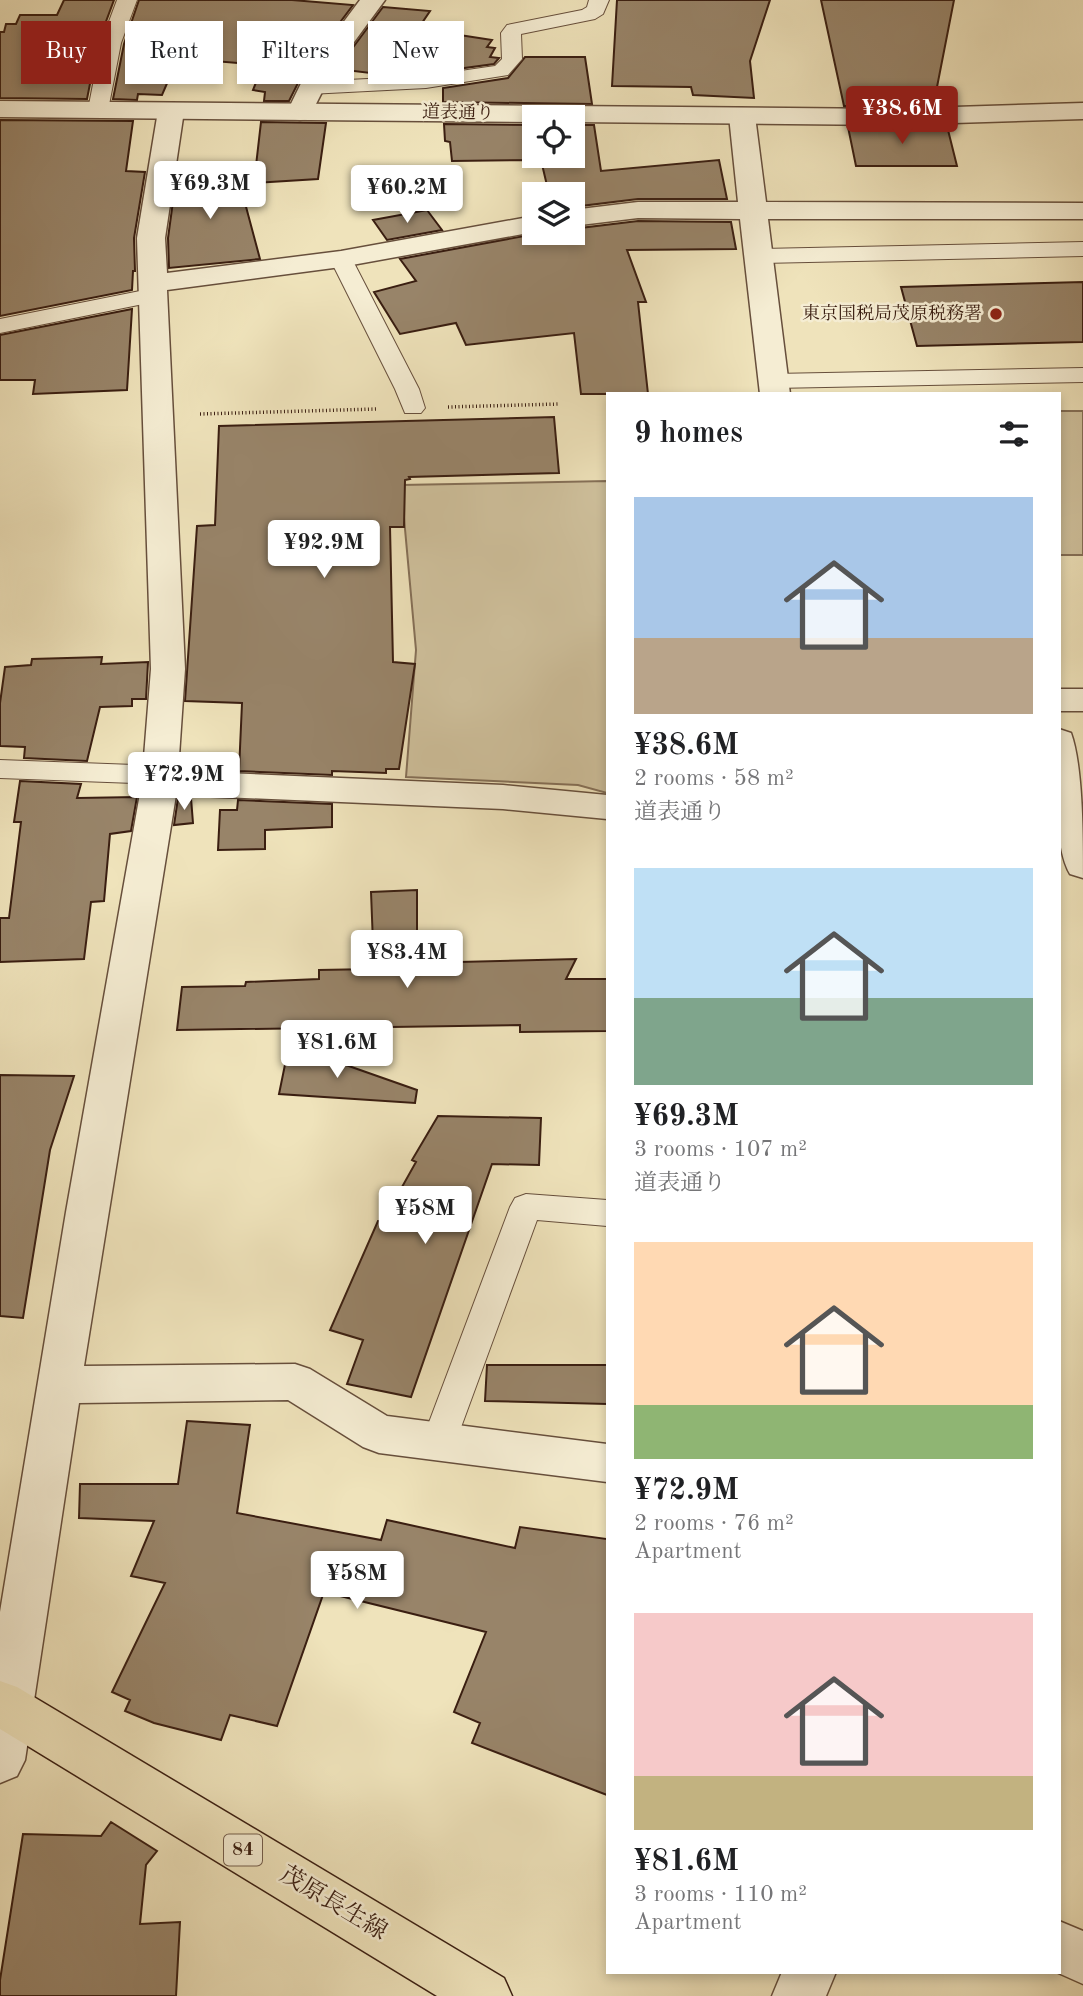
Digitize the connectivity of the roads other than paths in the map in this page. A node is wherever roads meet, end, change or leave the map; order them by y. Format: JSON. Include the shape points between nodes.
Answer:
{"nodes":[{"id":1,"x":127,"y":0,"type":"edge"},
{"id":2,"x":373,"y":0,"type":"edge"},
{"id":3,"x":599,"y":0,"type":"edge"},
{"id":4,"x":304,"y":100,"type":"junction"},
{"id":5,"x":0,"y":108,"type":"edge"},
{"id":6,"x":98,"y":110,"type":"junction"},
{"id":7,"x":172,"y":111,"type":"junction"},
{"id":8,"x":1083,"y":111,"type":"edge"},
{"id":9,"x":742,"y":116,"type":"junction"},
{"id":10,"x":755,"y":211,"type":"junction"},
{"id":11,"x":1083,"y":211,"type":"edge"},
{"id":12,"x":585,"y":216,"type":"edge"},
{"id":13,"x":522,"y":226,"type":"edge"},
{"id":14,"x":1083,"y":249,"type":"edge"},
{"id":15,"x":760,"y":256,"type":"junction"},
{"id":16,"x":341,"y":259,"type":"junction"},
{"id":17,"x":154,"y":289,"type":"junction"},
{"id":18,"x":0,"y":326,"type":"edge"},
{"id":19,"x":1083,"y":375,"type":"edge"},
{"id":20,"x":774,"y":387,"type":"edge"},
{"id":21,"x":413,"y":408,"type":"road end"},
{"id":22,"x":1061,"y":700,"type":"edge"},
{"id":23,"x":1083,"y":700,"type":"edge"},
{"id":24,"x":1061,"y":751,"type":"edge"},
{"id":25,"x":0,"y":769,"type":"edge"},
{"id":26,"x":160,"y":779,"type":"junction"},
{"id":27,"x":606,"y":807,"type":"edge"},
{"id":28,"x":1083,"y":865,"type":"edge"},
{"id":29,"x":606,"y":1213,"type":"edge"},
{"id":30,"x":60,"y":1385,"type":"junction"},
{"id":31,"x":439,"y":1441,"type":"junction"},
{"id":32,"x":606,"y":1463,"type":"edge"},
{"id":33,"x":4,"y":1706,"type":"edge"},
{"id":34,"x":0,"y":1760,"type":"edge"},
{"id":35,"x":1061,"y":1947,"type":"edge"},
{"id":36,"x":1083,"y":1959,"type":"edge"},
{"id":37,"x":809,"y":1974,"type":"edge"},
{"id":38,"x":486,"y":1996,"type":"edge"},
{"id":39,"x":798,"y":1996,"type":"edge"}],
"edges":[{"from":1,"to":6,"type":"lane","via":[[111,43]]},
{"from":2,"to":4,"type":"street"},
{"from":3,"to":4,"type":"lane","via":[[588,15],[514,29],[514,57],[501,71]]},
{"from":4,"to":7,"type":"street","name":"道表通り"},
{"from":4,"to":9,"type":"street","name":"道表通り"},
{"from":5,"to":6,"type":"street","name":"道表通り"},
{"from":6,"to":7,"type":"street","name":"道表通り"},
{"from":7,"to":17,"type":"street","via":[[151,238]]},
{"from":8,"to":9,"type":"street","name":"道表通り","via":[[937,117]]},
{"from":9,"to":10,"type":"street"},
{"from":10,"to":11,"type":"street"},
{"from":10,"to":12,"type":"street","via":[[638,210]]},
{"from":10,"to":15,"type":"street"},
{"from":13,"to":16,"type":"street"},
{"from":14,"to":15,"type":"lane"},
{"from":15,"to":20,"type":"street"},
{"from":16,"to":17,"type":"street"},
{"from":16,"to":21,"type":"lane"},
{"from":17,"to":18,"type":"lane"},
{"from":17,"to":26,"type":"street","via":[[167,669]]},
{"from":19,"to":20,"type":"lane"},
{"from":22,"to":23,"type":"street"},
{"from":24,"to":28,"type":"street"},
{"from":25,"to":26,"type":"lane"},
{"from":26,"to":27,"type":"street"},
{"from":26,"to":30,"type":"street"},
{"from":29,"to":31,"type":"lane","via":[[526,1207]]},
{"from":30,"to":31,"type":"street","via":[[295,1382],[380,1434]]},
{"from":30,"to":33,"type":"street"},
{"from":31,"to":32,"type":"street"},
{"from":33,"to":34,"type":"street"},
{"from":33,"to":38,"type":"main road","name":"茂原長生線","number":"84"},
{"from":35,"to":36,"type":"street"},
{"from":37,"to":39,"type":"street"}]}
